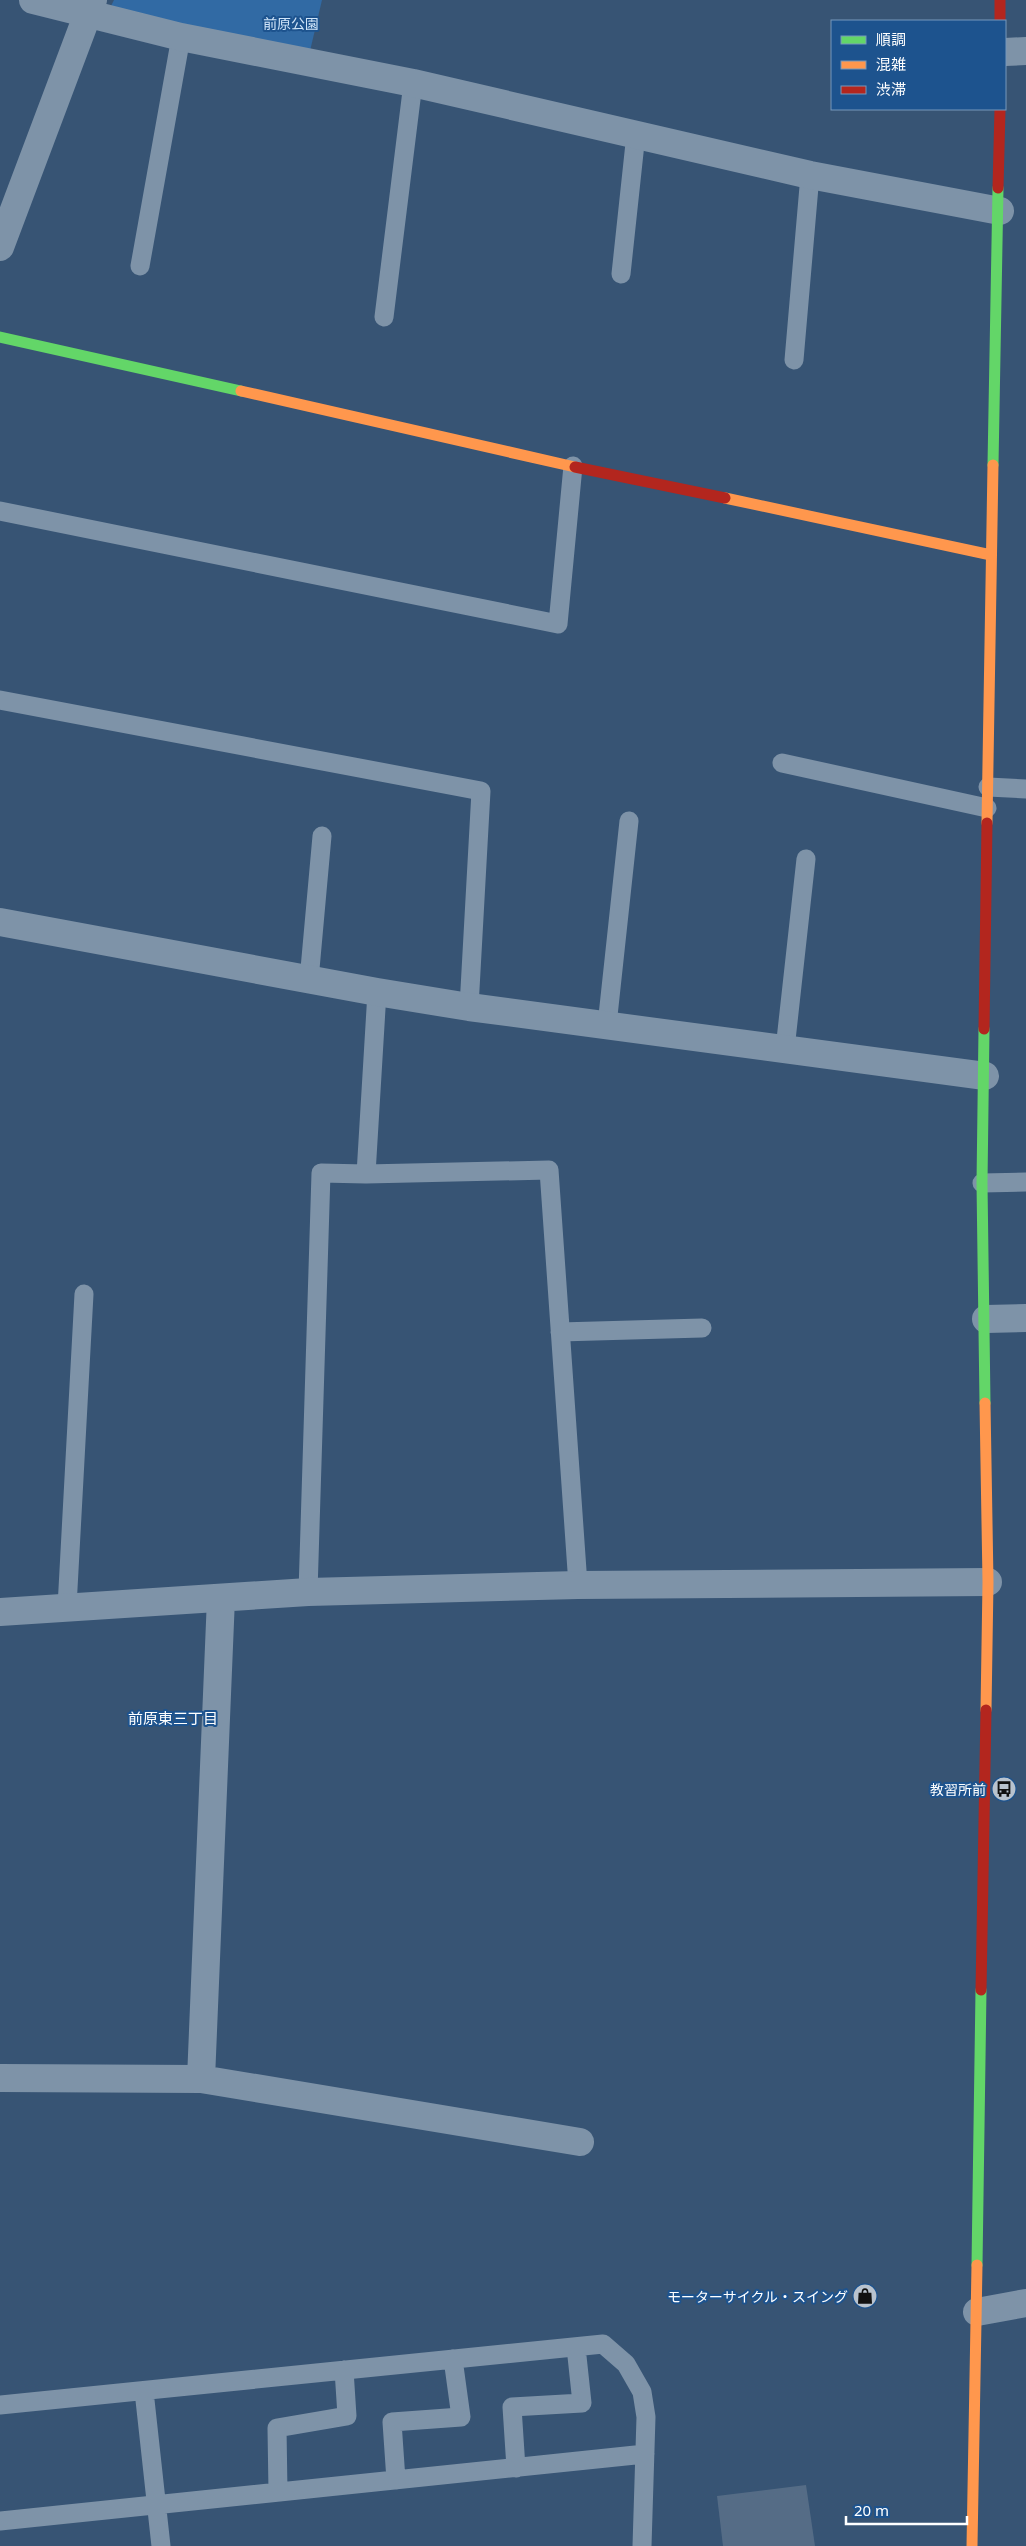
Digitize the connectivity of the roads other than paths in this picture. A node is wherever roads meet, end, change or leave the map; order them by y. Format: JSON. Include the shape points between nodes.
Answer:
{"nodes":[{"id":1,"x":33,"y":0,"type":"edge"},
{"id":2,"x":1000,"y":0,"type":"edge"},
{"id":3,"x":90,"y":7,"type":"edge"},
{"id":4,"x":1000,"y":20,"type":"edge"},
{"id":5,"x":181,"y":37,"type":"junction"},
{"id":6,"x":1026,"y":51,"type":"edge"},
{"id":7,"x":1006,"y":52,"type":"edge"},
{"id":8,"x":413,"y":83,"type":"junction"},
{"id":9,"x":1000,"y":110,"type":"edge"},
{"id":10,"x":636,"y":134,"type":"junction"},
{"id":11,"x":810,"y":175,"type":"junction"},
{"id":12,"x":1000,"y":211,"type":"junction"},
{"id":13,"x":0,"y":247,"type":"edge"},
{"id":14,"x":140,"y":266,"type":"dead end"},
{"id":15,"x":621,"y":274,"type":"dead end"},
{"id":16,"x":384,"y":317,"type":"dead end"},
{"id":17,"x":0,"y":337,"type":"edge"},
{"id":18,"x":794,"y":360,"type":"dead end"},
{"id":19,"x":573,"y":466,"type":"junction"},
{"id":20,"x":0,"y":512,"type":"edge"},
{"id":21,"x":991,"y":555,"type":"junction"},
{"id":22,"x":0,"y":700,"type":"edge"},
{"id":23,"x":782,"y":764,"type":"dead end"},
{"id":24,"x":988,"y":787,"type":"junction"},
{"id":25,"x":1026,"y":789,"type":"edge"},
{"id":26,"x":987,"y":808,"type":"junction"},
{"id":27,"x":629,"y":821,"type":"dead end"},
{"id":28,"x":322,"y":836,"type":"dead end"},
{"id":29,"x":806,"y":859,"type":"dead end"},
{"id":30,"x":0,"y":922,"type":"edge"},
{"id":31,"x":309,"y":980,"type":"junction"},
{"id":32,"x":377,"y":992,"type":"junction"},
{"id":33,"x":470,"y":1007,"type":"junction"},
{"id":34,"x":607,"y":1025,"type":"junction"},
{"id":35,"x":784,"y":1049,"type":"junction"},
{"id":36,"x":985,"y":1076,"type":"junction"},
{"id":37,"x":366,"y":1174,"type":"junction"},
{"id":38,"x":1026,"y":1182,"type":"edge"},
{"id":39,"x":982,"y":1183,"type":"junction"},
{"id":40,"x":84,"y":1294,"type":"dead end"},
{"id":41,"x":1026,"y":1318,"type":"edge"},
{"id":42,"x":986,"y":1320,"type":"junction"},
{"id":43,"x":702,"y":1328,"type":"dead end"},
{"id":44,"x":560,"y":1332,"type":"junction"},
{"id":45,"x":988,"y":1582,"type":"junction"},
{"id":46,"x":578,"y":1585,"type":"junction"},
{"id":47,"x":308,"y":1592,"type":"junction"},
{"id":48,"x":221,"y":1598,"type":"junction"},
{"id":49,"x":67,"y":1607,"type":"junction"},
{"id":50,"x":0,"y":1612,"type":"edge"},
{"id":51,"x":0,"y":2078,"type":"edge"},
{"id":52,"x":201,"y":2079,"type":"junction"},
{"id":53,"x":580,"y":2142,"type":"dead end"},
{"id":54,"x":1026,"y":2302,"type":"edge"},
{"id":55,"x":977,"y":2312,"type":"junction"},
{"id":56,"x":576,"y":2347,"type":"junction"},
{"id":57,"x":453,"y":2359,"type":"junction"},
{"id":58,"x":344,"y":2370,"type":"junction"},
{"id":59,"x":144,"y":2391,"type":"junction"},
{"id":60,"x":0,"y":2405,"type":"edge"},
{"id":61,"x":645,"y":2454,"type":"junction"},
{"id":62,"x":516,"y":2468,"type":"junction"},
{"id":63,"x":396,"y":2480,"type":"junction"},
{"id":64,"x":278,"y":2492,"type":"junction"},
{"id":65,"x":157,"y":2505,"type":"junction"},
{"id":66,"x":0,"y":2521,"type":"edge"},
{"id":67,"x":161,"y":2546,"type":"edge"},
{"id":68,"x":642,"y":2546,"type":"edge"},
{"id":69,"x":972,"y":2546,"type":"edge"}],
"edges":[{"from":1,"to":3,"type":"street"},
{"from":2,"to":4,"type":"street"},
{"from":3,"to":5,"type":"street"},
{"from":3,"to":13,"type":"street"},
{"from":5,"to":8,"type":"street"},
{"from":5,"to":14,"type":"lane"},
{"from":6,"to":7,"type":"street"},
{"from":8,"to":10,"type":"street"},
{"from":8,"to":16,"type":"lane"},
{"from":9,"to":12,"type":"street"},
{"from":10,"to":11,"type":"street"},
{"from":10,"to":15,"type":"lane"},
{"from":11,"to":12,"type":"street"},
{"from":11,"to":18,"type":"lane"},
{"from":12,"to":21,"type":"street"},
{"from":17,"to":19,"type":"street"},
{"from":19,"to":20,"type":"lane","via":[[558,624]]},
{"from":19,"to":21,"type":"street"},
{"from":21,"to":24,"type":"street"},
{"from":22,"to":33,"type":"lane","via":[[481,791]]},
{"from":23,"to":26,"type":"lane"},
{"from":24,"to":25,"type":"lane"},
{"from":24,"to":26,"type":"street"},
{"from":26,"to":36,"type":"street"},
{"from":27,"to":34,"type":"lane"},
{"from":28,"to":31,"type":"lane"},
{"from":29,"to":35,"type":"lane"},
{"from":30,"to":31,"type":"street"},
{"from":31,"to":32,"type":"street"},
{"from":32,"to":33,"type":"street"},
{"from":32,"to":37,"type":"lane"},
{"from":33,"to":34,"type":"street"},
{"from":34,"to":35,"type":"street"},
{"from":35,"to":36,"type":"street"},
{"from":36,"to":39,"type":"street"},
{"from":37,"to":44,"type":"lane","via":[[549,1170]]},
{"from":37,"to":47,"type":"lane","via":[[321,1173]]},
{"from":38,"to":39,"type":"lane"},
{"from":39,"to":42,"type":"street"},
{"from":40,"to":49,"type":"lane"},
{"from":41,"to":42,"type":"street"},
{"from":42,"to":45,"type":"street"},
{"from":43,"to":44,"type":"lane"},
{"from":44,"to":46,"type":"lane"},
{"from":45,"to":46,"type":"street"},
{"from":45,"to":55,"type":"street"},
{"from":46,"to":47,"type":"street"},
{"from":47,"to":48,"type":"street"},
{"from":48,"to":49,"type":"street"},
{"from":48,"to":52,"type":"street"},
{"from":49,"to":50,"type":"street"},
{"from":51,"to":52,"type":"street"},
{"from":52,"to":53,"type":"street"},
{"from":54,"to":55,"type":"street"},
{"from":55,"to":69,"type":"street"},
{"from":56,"to":57,"type":"lane"},
{"from":56,"to":61,"type":"lane","via":[[603,2344],[626,2364],[642,2392],[646,2417]]},
{"from":56,"to":62,"type":"lane","via":[[582,2402],[512,2407]]},
{"from":57,"to":58,"type":"lane"},
{"from":57,"to":63,"type":"lane","via":[[461,2417],[392,2422]]},
{"from":58,"to":59,"type":"lane"},
{"from":58,"to":64,"type":"lane","via":[[347,2416],[277,2428]]},
{"from":59,"to":60,"type":"lane"},
{"from":59,"to":65,"type":"lane"},
{"from":61,"to":62,"type":"lane"},
{"from":61,"to":68,"type":"lane"},
{"from":62,"to":63,"type":"lane"},
{"from":63,"to":64,"type":"lane"},
{"from":64,"to":65,"type":"lane"},
{"from":65,"to":66,"type":"lane"},
{"from":65,"to":67,"type":"lane"}]}
